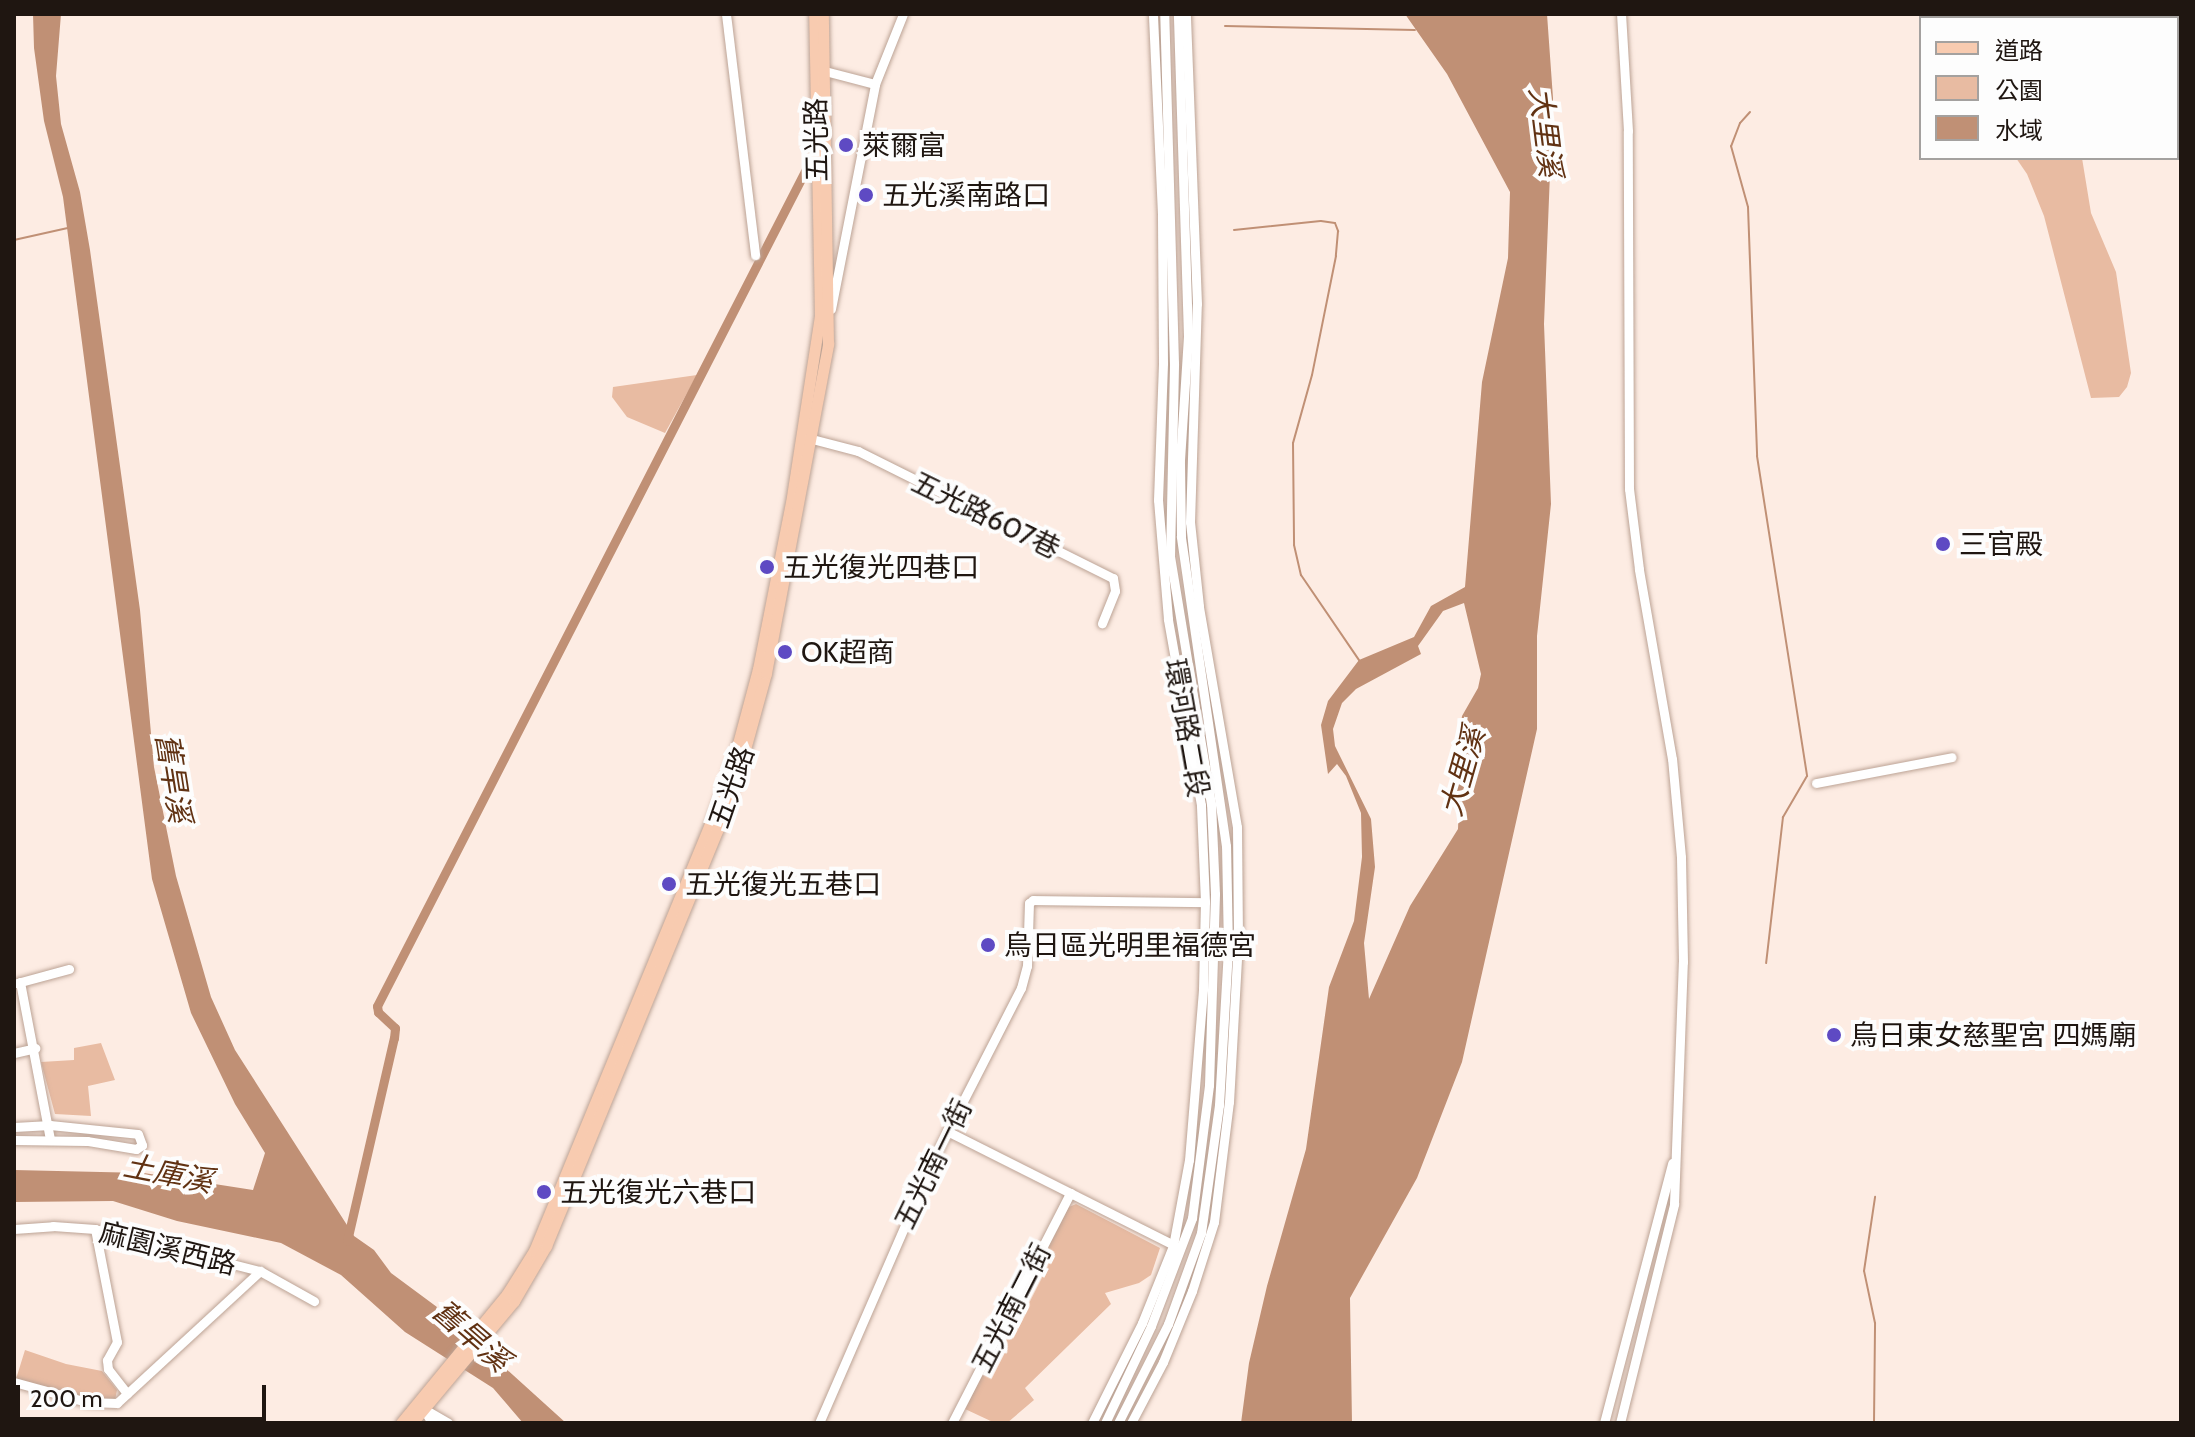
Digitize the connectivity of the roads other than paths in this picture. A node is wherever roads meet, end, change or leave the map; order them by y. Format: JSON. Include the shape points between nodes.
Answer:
{"nodes":[{"id":1,"x":726,"y":14,"type":"edge"},
{"id":2,"x":814,"y":14,"type":"edge"},
{"id":3,"x":823,"y":14,"type":"edge"},
{"id":4,"x":903,"y":14,"type":"edge"},
{"id":5,"x":1153,"y":14,"type":"edge"},
{"id":6,"x":1164,"y":14,"type":"edge"},
{"id":7,"x":1178,"y":14,"type":"edge"},
{"id":8,"x":1186,"y":14,"type":"edge"},
{"id":9,"x":1621,"y":14,"type":"edge"},
{"id":10,"x":815,"y":61,"type":"junction"},
{"id":11,"x":824,"y":73,"type":"junction"},
{"id":12,"x":875,"y":84,"type":"junction"},
{"id":13,"x":755,"y":255,"type":"dead end"},
{"id":14,"x":825,"y":314,"type":"junction"},
{"id":15,"x":1169,"y":363,"type":"junction"},
{"id":16,"x":1192,"y":363,"type":"junction"},
{"id":17,"x":1167,"y":416,"type":"junction"},
{"id":18,"x":1190,"y":418,"type":"junction"},
{"id":19,"x":812,"y":439,"type":"junction"},
{"id":20,"x":1102,"y":624,"type":"dead end"},
{"id":21,"x":1952,"y":757,"type":"dead end"},
{"id":22,"x":1816,"y":783,"type":"dead end"},
{"id":23,"x":1205,"y":902,"type":"junction"},
{"id":24,"x":69,"y":969,"type":"dead end"},
{"id":25,"x":17,"y":983,"type":"edge"},
{"id":26,"x":35,"y":1048,"type":"junction"},
{"id":27,"x":14,"y":1053,"type":"edge"},
{"id":28,"x":50,"y":1125,"type":"junction"},
{"id":29,"x":14,"y":1127,"type":"edge"},
{"id":30,"x":947,"y":1131,"type":"junction"},
{"id":31,"x":50,"y":1139,"type":"junction"},
{"id":32,"x":14,"y":1140,"type":"edge"},
{"id":33,"x":1676,"y":1148,"type":"junction"},
{"id":34,"x":1070,"y":1193,"type":"junction"},
{"id":35,"x":14,"y":1229,"type":"edge"},
{"id":36,"x":95,"y":1229,"type":"junction"},
{"id":37,"x":1178,"y":1247,"type":"junction"},
{"id":38,"x":1199,"y":1252,"type":"junction"},
{"id":39,"x":260,"y":1271,"type":"junction"},
{"id":40,"x":314,"y":1301,"type":"dead end"},
{"id":41,"x":496,"y":1314,"type":"junction"},
{"id":42,"x":14,"y":1382,"type":"edge"},
{"id":43,"x":127,"y":1393,"type":"junction"},
{"id":44,"x":421,"y":1406,"type":"junction"},
{"id":45,"x":406,"y":1422,"type":"edge"},
{"id":46,"x":818,"y":1422,"type":"edge"},
{"id":47,"x":432,"y":1423,"type":"edge"},
{"id":48,"x":448,"y":1423,"type":"edge"},
{"id":49,"x":952,"y":1423,"type":"edge"},
{"id":50,"x":1092,"y":1423,"type":"edge"},
{"id":51,"x":1105,"y":1423,"type":"edge"},
{"id":52,"x":1118,"y":1423,"type":"edge"},
{"id":53,"x":1131,"y":1423,"type":"edge"},
{"id":54,"x":1604,"y":1423,"type":"edge"},
{"id":55,"x":1620,"y":1423,"type":"edge"}],
"edges":[{"from":1,"to":13,"type":"street"},
{"from":2,"to":10,"type":"main road","name":"五光路"},
{"from":3,"to":11,"type":"main road","name":"五光路"},
{"from":4,"to":12,"type":"street","name":"五光路"},
{"from":5,"to":15,"type":"street","name":"環河路二段"},
{"from":6,"to":15,"type":"street","name":"環河路二段"},
{"from":7,"to":16,"type":"street","name":"環河路二段"},
{"from":8,"to":16,"type":"street","name":"環河路二段","via":[[1195,218]]},
{"from":9,"to":33,"type":"street","via":[[1628,131],[1629,489],[1672,759],[1681,857],[1683,989]]},
{"from":10,"to":11,"type":"street"},
{"from":10,"to":14,"type":"main road","name":"五光路"},
{"from":11,"to":12,"type":"street"},
{"from":11,"to":14,"type":"main road","name":"五光路"},
{"from":12,"to":14,"type":"street","name":"五光路"},
{"from":14,"to":19,"type":"main road","name":"五光路"},
{"from":14,"to":41,"type":"main road","name":"五光路","via":[[758,669],[736,751],[546,1226]]},
{"from":15,"to":16,"type":"street"},
{"from":15,"to":17,"type":"street","name":"環河路二段"},
{"from":16,"to":18,"type":"street","name":"環河路二段"},
{"from":17,"to":18,"type":"street"},
{"from":17,"to":23,"type":"street","name":"環河路二段","via":[[1158,500],[1162,572],[1201,805]]},
{"from":17,"to":37,"type":"street","name":"環河路二段","via":[[1170,557],[1211,804],[1215,894],[1209,1085],[1192,1218]]},
{"from":18,"to":38,"type":"street","name":"環河路二段","via":[[1190,522],[1237,827],[1238,895],[1229,1102],[1214,1222]]},
{"from":19,"to":20,"type":"street","name":"五光路607巷","via":[[858,451],[1113,578],[1115,591]]},
{"from":19,"to":41,"type":"main road","name":"五光路","via":[[766,673],[718,829],[558,1219],[531,1274]]},
{"from":21,"to":22,"type":"street"},
{"from":23,"to":30,"type":"street","name":"五光南一街","via":[[1029,903],[1024,981]]},
{"from":23,"to":37,"type":"street","name":"環河路二段","via":[[1197,1083]]},
{"from":24,"to":25,"type":"street"},
{"from":25,"to":26,"type":"street"},
{"from":26,"to":27,"type":"street"},
{"from":26,"to":28,"type":"street"},
{"from":28,"to":29,"type":"street"},
{"from":28,"to":31,"type":"street"},
{"from":28,"to":31,"type":"street","via":[[138,1134],[142,1145],[136,1149]]},
{"from":30,"to":34,"type":"street"},
{"from":30,"to":46,"type":"street","name":"五光南一街"},
{"from":31,"to":32,"type":"street"},
{"from":33,"to":54,"type":"street"},
{"from":33,"to":55,"type":"street","via":[[1674,1204]]},
{"from":34,"to":37,"type":"street"},
{"from":34,"to":49,"type":"street","name":"五光南二街"},
{"from":35,"to":36,"type":"street","name":"麻園溪西路"},
{"from":36,"to":39,"type":"street","name":"麻園溪西路"},
{"from":36,"to":43,"type":"street","via":[[117,1342],[108,1369]]},
{"from":37,"to":38,"type":"street"},
{"from":37,"to":50,"type":"street","name":"環河路二段"},
{"from":37,"to":51,"type":"street","name":"環河路二段"},
{"from":38,"to":52,"type":"street","name":"環河路二段"},
{"from":38,"to":53,"type":"street","name":"環河路二段","via":[[1163,1362]]},
{"from":39,"to":40,"type":"street","name":"麻園溪西路"},
{"from":39,"to":43,"type":"street"},
{"from":41,"to":44,"type":"main road"},
{"from":42,"to":43,"type":"street","via":[[87,1402],[117,1403]]},
{"from":44,"to":45,"type":"main road"},
{"from":44,"to":47,"type":"street"},
{"from":44,"to":48,"type":"street"}]}
